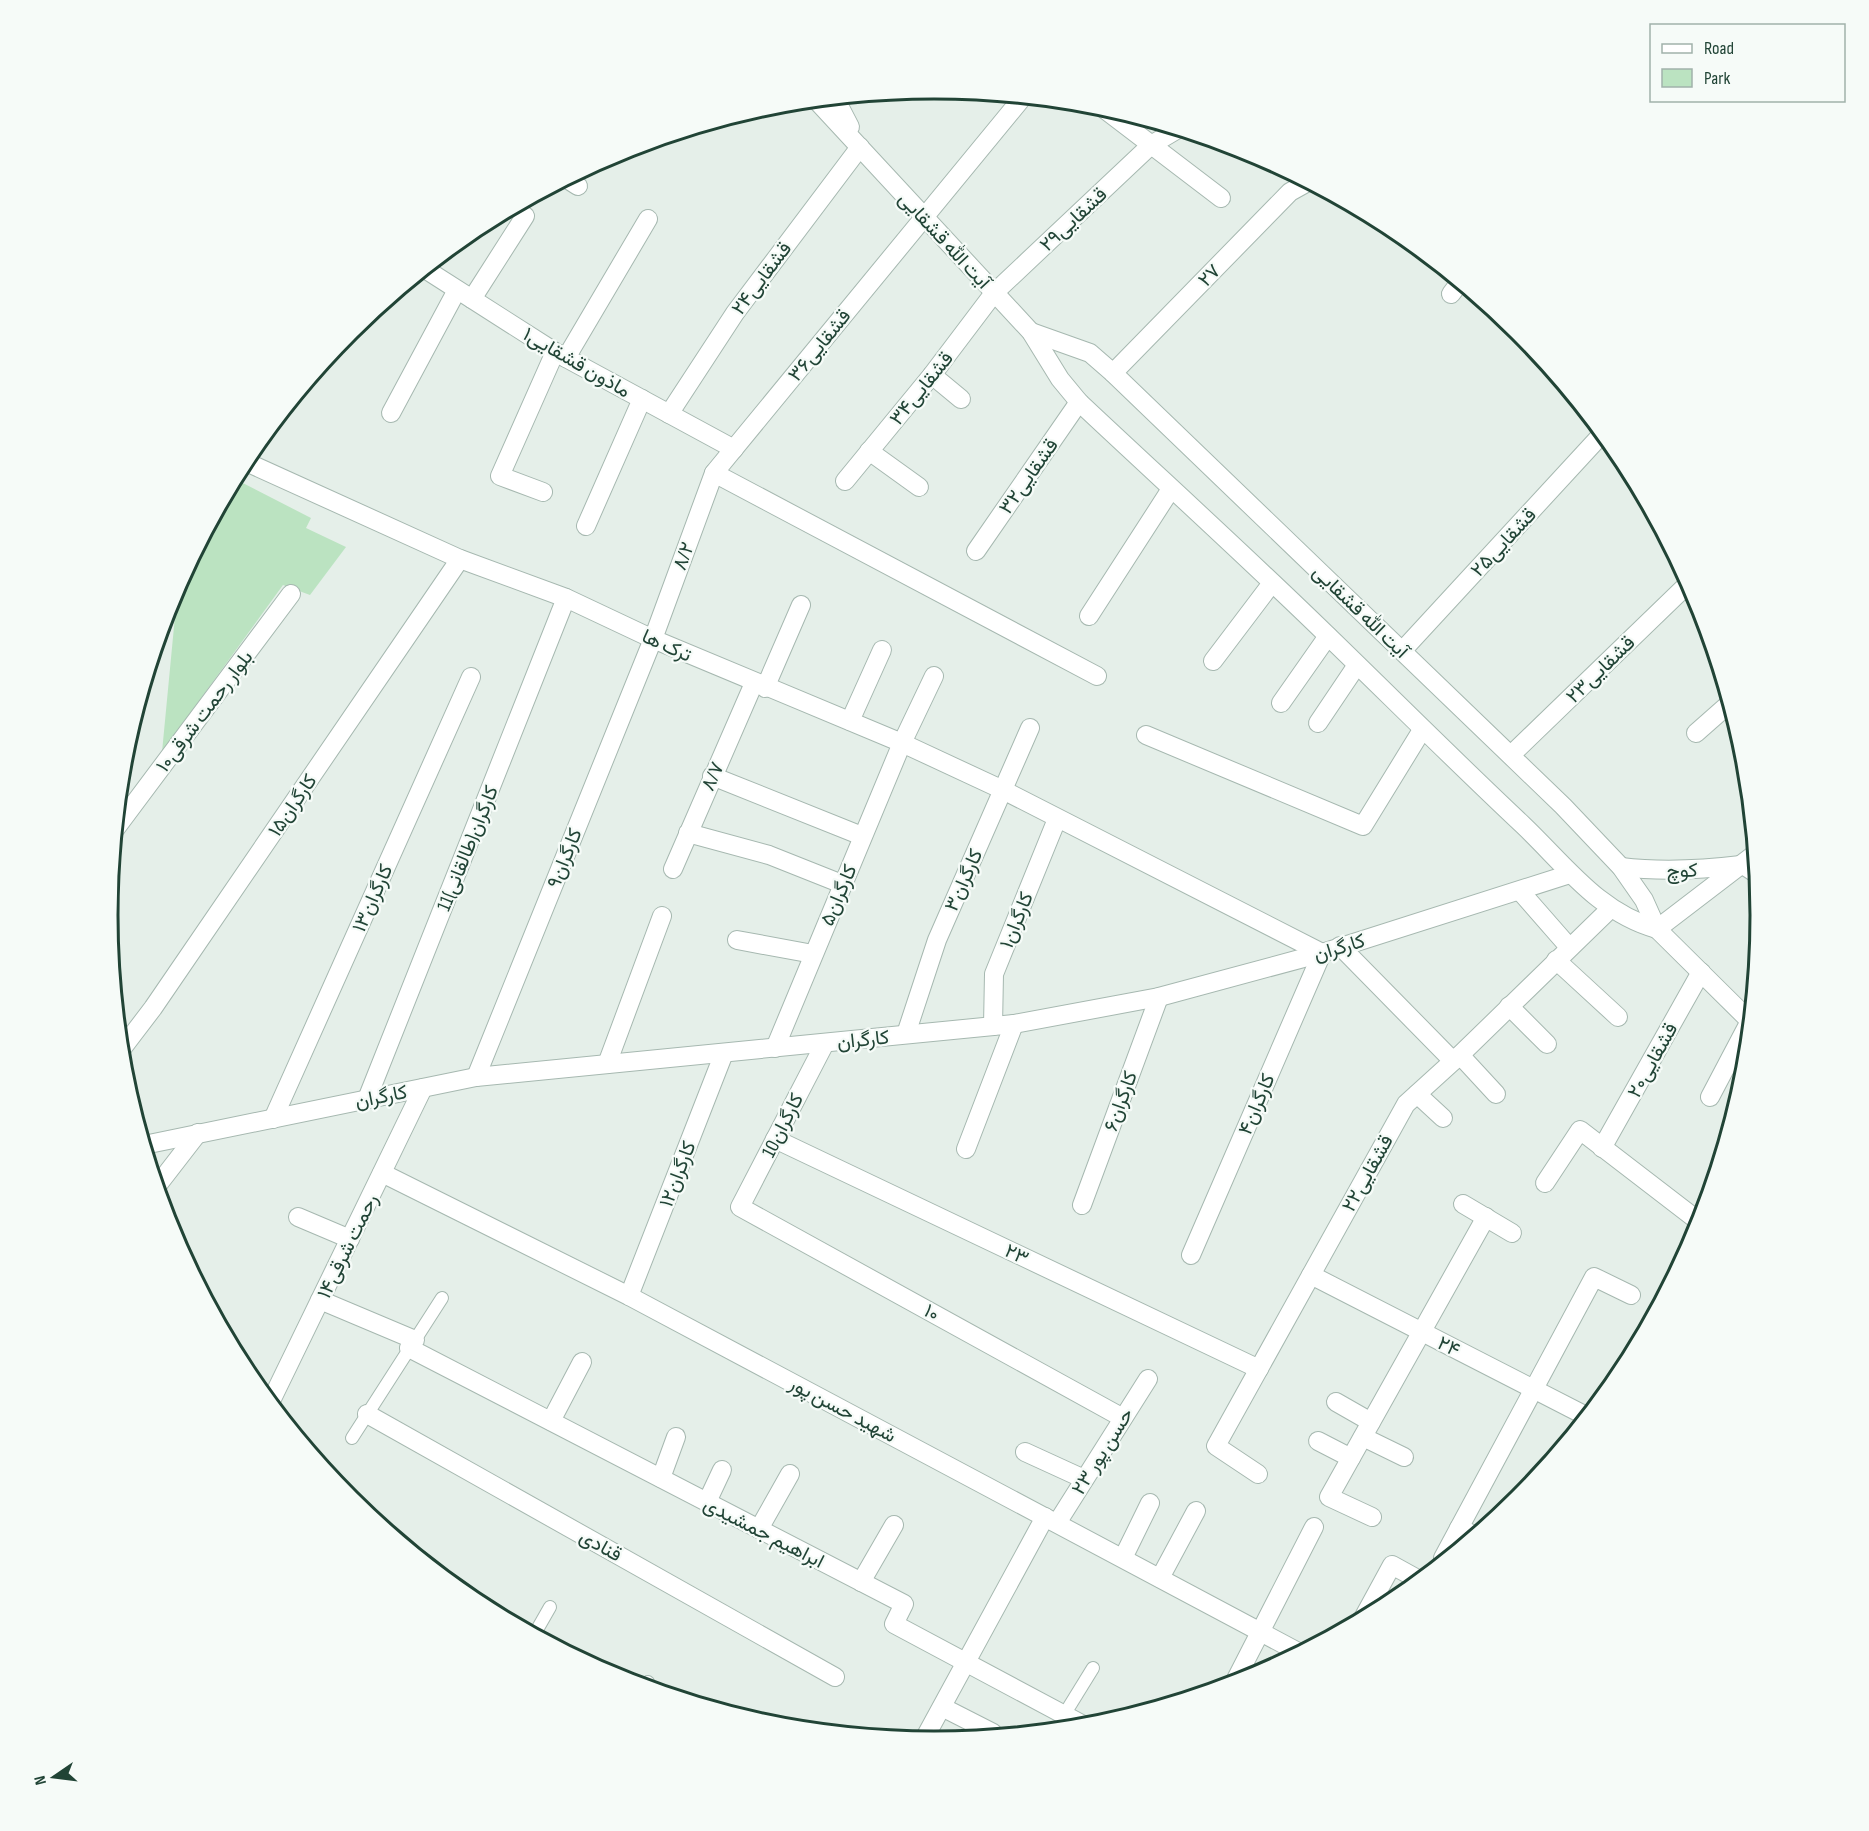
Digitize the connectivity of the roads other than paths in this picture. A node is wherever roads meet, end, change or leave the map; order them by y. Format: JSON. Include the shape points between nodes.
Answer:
{"nodes":[{"id":1,"x":1017,"y":104,"type":"edge"},
{"id":2,"x":839,"y":105,"type":"edge"},
{"id":3,"x":822,"y":107,"type":"edge"},
{"id":4,"x":1120,"y":121,"type":"edge"},
{"id":5,"x":1170,"y":134,"type":"edge"},
{"id":6,"x":1151,"y":145,"type":"junction"},
{"id":7,"x":860,"y":147,"type":"junction"},
{"id":8,"x":1301,"y":186,"type":"edge"},
{"id":9,"x":1221,"y":198,"type":"dead end"},
{"id":10,"x":525,"y":216,"type":"dead end"},
{"id":11,"x":925,"y":217,"type":"junction"},
{"id":12,"x":648,"y":219,"type":"dead end"},
{"id":13,"x":431,"y":273,"type":"edge"},
{"id":14,"x":994,"y":292,"type":"junction"},
{"id":15,"x":464,"y":294,"type":"junction"},
{"id":16,"x":1031,"y":332,"type":"junction"},
{"id":17,"x":560,"y":355,"type":"junction"},
{"id":18,"x":1113,"y":373,"type":"junction"},
{"id":19,"x":932,"y":375,"type":"junction"},
{"id":20,"x":642,"y":399,"type":"junction"},
{"id":21,"x":961,"y":399,"type":"dead end"},
{"id":22,"x":1079,"y":402,"type":"junction"},
{"id":23,"x":391,"y":412,"type":"dead end"},
{"id":24,"x":669,"y":414,"type":"junction"},
{"id":25,"x":1598,"y":440,"type":"edge"},
{"id":26,"x":734,"y":449,"type":"junction"},
{"id":27,"x":869,"y":451,"type":"junction"},
{"id":28,"x":254,"y":466,"type":"edge"},
{"id":29,"x":714,"y":473,"type":"junction"},
{"id":30,"x":845,"y":481,"type":"dead end"},
{"id":31,"x":919,"y":487,"type":"dead end"},
{"id":32,"x":1172,"y":489,"type":"junction"},
{"id":33,"x":543,"y":492,"type":"dead end"},
{"id":34,"x":586,"y":526,"type":"dead end"},
{"id":35,"x":976,"y":551,"type":"dead end"},
{"id":36,"x":460,"y":559,"type":"junction"},
{"id":37,"x":1272,"y":583,"type":"junction"},
{"id":38,"x":1683,"y":589,"type":"edge"},
{"id":39,"x":291,"y":594,"type":"dead end"},
{"id":40,"x":567,"y":598,"type":"junction"},
{"id":41,"x":801,"y":605,"type":"dead end"},
{"id":42,"x":1089,"y":615,"type":"dead end"},
{"id":43,"x":1328,"y":636,"type":"junction"},
{"id":44,"x":653,"y":639,"type":"junction"},
{"id":45,"x":882,"y":650,"type":"dead end"},
{"id":46,"x":1402,"y":651,"type":"junction"},
{"id":47,"x":1213,"y":661,"type":"dead end"},
{"id":48,"x":1357,"y":665,"type":"junction"},
{"id":49,"x":471,"y":676,"type":"dead end"},
{"id":50,"x":934,"y":676,"type":"dead end"},
{"id":51,"x":1097,"y":676,"type":"dead end"},
{"id":52,"x":760,"y":686,"type":"junction"},
{"id":53,"x":1281,"y":703,"type":"dead end"},
{"id":54,"x":1724,"y":708,"type":"edge"},
{"id":55,"x":850,"y":722,"type":"junction"},
{"id":56,"x":1317,"y":723,"type":"dead end"},
{"id":57,"x":1029,"y":728,"type":"dead end"},
{"id":58,"x":1422,"y":730,"type":"junction"},
{"id":59,"x":1696,"y":733,"type":"dead end"},
{"id":60,"x":1146,"y":735,"type":"dead end"},
{"id":61,"x":902,"y":743,"type":"junction"},
{"id":62,"x":1511,"y":755,"type":"junction"},
{"id":63,"x":712,"y":776,"type":"junction"},
{"id":64,"x":1003,"y":790,"type":"junction"},
{"id":65,"x":124,"y":817,"type":"edge"},
{"id":66,"x":1057,"y":819,"type":"junction"},
{"id":67,"x":688,"y":833,"type":"junction"},
{"id":68,"x":862,"y":836,"type":"junction"},
{"id":69,"x":1749,"y":864,"type":"edge"},
{"id":70,"x":1749,"y":866,"type":"edge"},
{"id":71,"x":1621,"y":867,"type":"junction"},
{"id":72,"x":673,"y":869,"type":"dead end"},
{"id":73,"x":1570,"y":874,"type":"junction"},
{"id":74,"x":842,"y":884,"type":"junction"},
{"id":75,"x":1520,"y":891,"type":"junction"},
{"id":76,"x":1610,"y":909,"type":"junction"},
{"id":77,"x":662,"y":916,"type":"dead end"},
{"id":78,"x":1657,"y":929,"type":"junction"},
{"id":79,"x":737,"y":940,"type":"dead end"},
{"id":80,"x":1340,"y":946,"type":"junction"},
{"id":81,"x":1569,"y":947,"type":"junction"},
{"id":82,"x":1322,"y":953,"type":"junction"},
{"id":83,"x":813,"y":954,"type":"junction"},
{"id":84,"x":1556,"y":960,"type":"junction"},
{"id":85,"x":1701,"y":972,"type":"junction"},
{"id":86,"x":1159,"y":997,"type":"junction"},
{"id":87,"x":1509,"y":1006,"type":"junction"},
{"id":88,"x":1745,"y":1015,"type":"edge"},
{"id":89,"x":1618,"y":1017,"type":"dead end"},
{"id":90,"x":1014,"y":1024,"type":"junction"},
{"id":91,"x":993,"y":1026,"type":"junction"},
{"id":92,"x":906,"y":1034,"type":"junction"},
{"id":93,"x":1741,"y":1039,"type":"edge"},
{"id":94,"x":128,"y":1041,"type":"edge"},
{"id":95,"x":825,"y":1043,"type":"junction"},
{"id":96,"x":1547,"y":1044,"type":"dead end"},
{"id":97,"x":775,"y":1048,"type":"junction"},
{"id":98,"x":724,"y":1053,"type":"junction"},
{"id":99,"x":1457,"y":1058,"type":"junction"},
{"id":100,"x":607,"y":1064,"type":"junction"},
{"id":101,"x":476,"y":1077,"type":"junction"},
{"id":102,"x":423,"y":1088,"type":"junction"},
{"id":103,"x":1417,"y":1094,"type":"junction"},
{"id":104,"x":1496,"y":1094,"type":"dead end"},
{"id":105,"x":1710,"y":1097,"type":"dead end"},
{"id":106,"x":367,"y":1099,"type":"junction"},
{"id":107,"x":1443,"y":1118,"type":"dead end"},
{"id":108,"x":273,"y":1119,"type":"junction"},
{"id":109,"x":198,"y":1133,"type":"junction"},
{"id":110,"x":775,"y":1139,"type":"junction"},
{"id":111,"x":151,"y":1143,"type":"edge"},
{"id":112,"x":1602,"y":1148,"type":"junction"},
{"id":113,"x":966,"y":1149,"type":"dead end"},
{"id":114,"x":382,"y":1173,"type":"junction"},
{"id":115,"x":162,"y":1180,"type":"edge"},
{"id":116,"x":1545,"y":1183,"type":"dead end"},
{"id":117,"x":1463,"y":1204,"type":"dead end"},
{"id":118,"x":1082,"y":1205,"type":"dead end"},
{"id":119,"x":740,"y":1207,"type":"joint"},
{"id":120,"x":298,"y":1217,"type":"dead end"},
{"id":121,"x":1486,"y":1217,"type":"junction"},
{"id":122,"x":1693,"y":1217,"type":"edge"},
{"id":123,"x":1512,"y":1233,"type":"dead end"},
{"id":124,"x":350,"y":1239,"type":"junction"},
{"id":125,"x":1191,"y":1255,"type":"dead end"},
{"id":126,"x":1311,"y":1275,"type":"junction"},
{"id":127,"x":1631,"y":1295,"type":"dead end"},
{"id":128,"x":629,"y":1296,"type":"junction"},
{"id":129,"x":442,"y":1298,"type":"dead end"},
{"id":130,"x":320,"y":1300,"type":"junction"},
{"id":131,"x":1422,"y":1332,"type":"junction"},
{"id":132,"x":412,"y":1344,"type":"junction"},
{"id":133,"x":582,"y":1362,"type":"dead end"},
{"id":134,"x":1259,"y":1369,"type":"junction"},
{"id":135,"x":1148,"y":1379,"type":"dead end"},
{"id":136,"x":1534,"y":1389,"type":"junction"},
{"id":137,"x":274,"y":1395,"type":"edge"},
{"id":138,"x":1336,"y":1402,"type":"dead end"},
{"id":139,"x":367,"y":1414,"type":"junction"},
{"id":140,"x":1581,"y":1414,"type":"edge"},
{"id":141,"x":1123,"y":1418,"type":"junction"},
{"id":142,"x":551,"y":1421,"type":"junction"},
{"id":143,"x":1367,"y":1429,"type":"junction"},
{"id":144,"x":676,"y":1437,"type":"dead end"},
{"id":145,"x":352,"y":1438,"type":"dead end"},
{"id":146,"x":1318,"y":1441,"type":"dead end"},
{"id":147,"x":1025,"y":1452,"type":"dead end"},
{"id":148,"x":1351,"y":1458,"type":"junction"},
{"id":149,"x":1404,"y":1458,"type":"dead end"},
{"id":150,"x":722,"y":1470,"type":"dead end"},
{"id":151,"x":790,"y":1474,"type":"dead end"},
{"id":152,"x":1258,"y":1474,"type":"dead end"},
{"id":153,"x":661,"y":1478,"type":"junction"},
{"id":154,"x":1084,"y":1479,"type":"junction"},
{"id":155,"x":706,"y":1502,"type":"junction"},
{"id":156,"x":1150,"y":1503,"type":"dead end"},
{"id":157,"x":1196,"y":1511,"type":"dead end"},
{"id":158,"x":1372,"y":1517,"type":"dead end"},
{"id":159,"x":1051,"y":1520,"type":"junction"},
{"id":160,"x":894,"y":1525,"type":"dead end"},
{"id":161,"x":1314,"y":1527,"type":"dead end"},
{"id":162,"x":759,"y":1529,"type":"junction"},
{"id":163,"x":1468,"y":1532,"type":"edge"},
{"id":164,"x":1123,"y":1558,"type":"junction"},
{"id":165,"x":1413,"y":1576,"type":"edge"},
{"id":166,"x":1160,"y":1578,"type":"junction"},
{"id":167,"x":861,"y":1582,"type":"junction"},
{"id":168,"x":1382,"y":1598,"type":"edge"},
{"id":169,"x":550,"y":1607,"type":"dead end"},
{"id":170,"x":537,"y":1629,"type":"edge"},
{"id":171,"x":1258,"y":1631,"type":"junction"},
{"id":172,"x":1293,"y":1649,"type":"edge"},
{"id":173,"x":966,"y":1663,"type":"junction"},
{"id":174,"x":1093,"y":1668,"type":"dead end"},
{"id":175,"x":1238,"y":1673,"type":"edge"},
{"id":176,"x":835,"y":1677,"type":"dead end"},
{"id":177,"x":942,"y":1707,"type":"junction"},
{"id":178,"x":1064,"y":1715,"type":"junction"},
{"id":179,"x":1073,"y":1720,"type":"edge"},
{"id":180,"x":987,"y":1730,"type":"edge"},
{"id":181,"x":928,"y":1732,"type":"edge"}],
"edges":[{"from":1,"to":11,"type":"street","name":"قشقایی۳۶"},
{"from":2,"to":7,"type":"street"},
{"from":3,"to":7,"type":"street","name":"آیت الله قشقایی"},
{"from":4,"to":6,"type":"street"},
{"from":5,"to":6,"type":"street","name":"قشقایی۲۹"},
{"from":6,"to":9,"type":"street"},
{"from":6,"to":14,"type":"street","name":"قشقایی۲۹"},
{"from":7,"to":11,"type":"street","name":"آیت الله قشقایی"},
{"from":7,"to":24,"type":"street","name":"قشقایی۲۴","via":[[735,313]]},
{"from":8,"to":18,"type":"street","name":"۲۷","via":[[1290,192]]},
{"from":10,"to":15,"type":"street"},
{"from":11,"to":14,"type":"street","name":"آیت الله قشقایی"},
{"from":11,"to":26,"type":"street","name":"قشقایی۳۶"},
{"from":12,"to":17,"type":"street"},
{"from":13,"to":15,"type":"street","name":"ماذون قشقایی۱"},
{"from":14,"to":16,"type":"street","name":"آیت الله قشقایی"},
{"from":14,"to":19,"type":"street","name":"قشقایی۳۴"},
{"from":15,"to":17,"type":"street","name":"ماذون قشقایی۱"},
{"from":15,"to":23,"type":"street"},
{"from":16,"to":18,"type":"street","name":"آیت الله قشقایی","via":[[1090,353]]},
{"from":16,"to":22,"type":"street","name":"آیت الله قشقایی"},
{"from":17,"to":20,"type":"street","name":"ماذون قشقایی۱"},
{"from":17,"to":33,"type":"street","via":[[500,476]]},
{"from":18,"to":46,"type":"street","name":"آیت الله قشقایی"},
{"from":19,"to":21,"type":"street"},
{"from":19,"to":27,"type":"street","name":"قشقایی۳۴"},
{"from":20,"to":24,"type":"street","name":"ماذون قشقایی۱"},
{"from":20,"to":34,"type":"street"},
{"from":22,"to":32,"type":"street","name":"آیت الله قشقایی"},
{"from":22,"to":35,"type":"street","name":"قشقایی۳۲"},
{"from":24,"to":26,"type":"street","name":"ماذون قشقایی۱"},
{"from":25,"to":46,"type":"street","name":"قشقایی۲۵"},
{"from":26,"to":29,"type":"street","name":"قشقایی۳۶"},
{"from":27,"to":30,"type":"street","name":"قشقایی۳۴"},
{"from":27,"to":31,"type":"street"},
{"from":28,"to":36,"type":"street","name":"ترک ها"},
{"from":29,"to":44,"type":"street","name":"۸/۲"},
{"from":29,"to":51,"type":"street"},
{"from":32,"to":37,"type":"street","name":"آیت الله قشقایی"},
{"from":32,"to":42,"type":"street"},
{"from":36,"to":40,"type":"street","name":"ترک ها"},
{"from":36,"to":94,"type":"street","name":"۱۵کارگران"},
{"from":37,"to":43,"type":"street","name":"آیت الله قشقایی"},
{"from":37,"to":47,"type":"street"},
{"from":38,"to":62,"type":"street","name":"قشقایی۲۳"},
{"from":39,"to":65,"type":"street","name":"۱۰بلوار رحمت شرقی"},
{"from":40,"to":44,"type":"street","name":"ترک ها"},
{"from":40,"to":106,"type":"street","name":"11کارگران(طالقانی)"},
{"from":41,"to":52,"type":"street","name":"۸/۷"},
{"from":43,"to":48,"type":"street","name":"آیت الله قشقایی"},
{"from":43,"to":53,"type":"street"},
{"from":44,"to":52,"type":"street","name":"ترک ها"},
{"from":44,"to":101,"type":"street","name":"کارگران۹"},
{"from":45,"to":55,"type":"street"},
{"from":46,"to":62,"type":"street","name":"آیت الله قشقایی"},
{"from":48,"to":56,"type":"street"},
{"from":48,"to":58,"type":"street","name":"آیت الله قشقایی"},
{"from":49,"to":108,"type":"street","name":"کارگران۱۳"},
{"from":50,"to":61,"type":"street","name":"کارگران۵"},
{"from":52,"to":55,"type":"street","name":"ترک ها"},
{"from":52,"to":63,"type":"street","name":"۸/۷"},
{"from":54,"to":59,"type":"street"},
{"from":55,"to":61,"type":"street","name":"ترک ها"},
{"from":57,"to":64,"type":"street","name":"کارگران۳"},
{"from":58,"to":60,"type":"street","via":[[1363,826]]},
{"from":58,"to":73,"type":"street","name":"آیت الله قشقایی"},
{"from":61,"to":64,"type":"street","name":"ترک ها"},
{"from":61,"to":68,"type":"street","name":"کارگران۵"},
{"from":62,"to":71,"type":"street","name":"آیت الله قشقایی"},
{"from":63,"to":67,"type":"street","name":"۸/۷"},
{"from":63,"to":68,"type":"street"},
{"from":64,"to":66,"type":"street","name":"ترک ها"},
{"from":64,"to":92,"type":"street","name":"کارگران۳","via":[[937,940]]},
{"from":66,"to":82,"type":"street","name":"ترک ها"},
{"from":66,"to":91,"type":"street","name":"۱کارگران","via":[[994,974]]},
{"from":67,"to":72,"type":"street","name":"۸/۷"},
{"from":67,"to":74,"type":"street","via":[[769,855]]},
{"from":68,"to":74,"type":"street","name":"کارگران۵"},
{"from":69,"to":71,"type":"street","name":"کوچ","via":[[1658,871]]},
{"from":70,"to":78,"type":"street","name":"کوچ"},
{"from":71,"to":78,"type":"street","name":"آیت الله قشقایی","via":[[1644,900]]},
{"from":73,"to":75,"type":"street","name":"کارگران"},
{"from":73,"to":76,"type":"street","name":"آیت الله قشقایی"},
{"from":74,"to":83,"type":"street","name":"کارگران۵"},
{"from":75,"to":80,"type":"street","name":"کارگران"},
{"from":75,"to":81,"type":"street"},
{"from":76,"to":78,"type":"street","name":"آیت الله قشقایی","via":[[1637,924]]},
{"from":76,"to":81,"type":"street","name":"۲۲قشقایی"},
{"from":77,"to":100,"type":"street"},
{"from":78,"to":85,"type":"street","name":"آیت الله قشقایی"},
{"from":79,"to":83,"type":"street"},
{"from":80,"to":82,"type":"street","name":"کارگران"},
{"from":80,"to":99,"type":"street"},
{"from":81,"to":84,"type":"street","name":"۲۲قشقایی"},
{"from":82,"to":86,"type":"street","name":"کارگران"},
{"from":82,"to":125,"type":"street","name":"کارگران۴"},
{"from":83,"to":97,"type":"street","name":"کارگران۵"},
{"from":84,"to":87,"type":"street","name":"۲۲قشقایی"},
{"from":84,"to":89,"type":"street"},
{"from":85,"to":88,"type":"street","name":"آیت الله قشقایی"},
{"from":85,"to":112,"type":"street","name":"۲۰قشقایی"},
{"from":86,"to":90,"type":"street","name":"کارگران"},
{"from":86,"to":118,"type":"street","name":"۶کارگران"},
{"from":87,"to":96,"type":"street"},
{"from":87,"to":99,"type":"street","name":"۲۲قشقایی"},
{"from":90,"to":91,"type":"street","name":"کارگران"},
{"from":90,"to":113,"type":"street"},
{"from":91,"to":92,"type":"street","name":"کارگران"},
{"from":92,"to":95,"type":"street","name":"کارگران"},
{"from":93,"to":105,"type":"street"},
{"from":95,"to":97,"type":"street","name":"کارگران"},
{"from":95,"to":110,"type":"street","name":"10کارگران"},
{"from":97,"to":98,"type":"street","name":"کارگران"},
{"from":98,"to":100,"type":"street","name":"کارگران"},
{"from":98,"to":128,"type":"street","name":"۱۲کارگران"},
{"from":99,"to":103,"type":"street","name":"۲۲قشقایی"},
{"from":99,"to":104,"type":"street"},
{"from":100,"to":101,"type":"street","name":"کارگران"},
{"from":101,"to":102,"type":"street","name":"کارگران"},
{"from":102,"to":106,"type":"street","name":"کارگران"},
{"from":102,"to":114,"type":"street","name":"۱۴رحمت شرقی"},
{"from":103,"to":107,"type":"street"},
{"from":103,"to":126,"type":"street","name":"۲۲قشقایی","via":[[1406,1104]]},
{"from":106,"to":108,"type":"street","name":"کارگران"},
{"from":108,"to":109,"type":"street","name":"کارگران"},
{"from":109,"to":111,"type":"street","name":"کارگران"},
{"from":109,"to":115,"type":"street"},
{"from":110,"to":119,"type":"street","name":"10کارگران"},
{"from":110,"to":134,"type":"street","name":"۲۳"},
{"from":112,"to":116,"type":"street","via":[[1580,1130]]},
{"from":112,"to":122,"type":"street"},
{"from":114,"to":124,"type":"street","name":"۱۴رحمت شرقی"},
{"from":114,"to":128,"type":"street","name":"شهید حسن پور"},
{"from":117,"to":121,"type":"street"},
{"from":119,"to":141,"type":"street","name":"۱۰"},
{"from":120,"to":124,"type":"street"},
{"from":121,"to":123,"type":"street"},
{"from":121,"to":131,"type":"street"},
{"from":124,"to":130,"type":"street","name":"۱۴رحمت شرقی"},
{"from":126,"to":131,"type":"street","name":"۲۴"},
{"from":126,"to":134,"type":"street","name":"۲۲قشقایی"},
{"from":127,"to":136,"type":"street","via":[[1594,1277]]},
{"from":128,"to":159,"type":"street","name":"شهید حسن پور"},
{"from":129,"to":132,"type":"lane"},
{"from":130,"to":132,"type":"street","name":"ابراهیم جمشیدی"},
{"from":130,"to":137,"type":"street","name":"۱۴رحمت شرقی"},
{"from":131,"to":136,"type":"street","name":"۲۴"},
{"from":131,"to":143,"type":"street"},
{"from":132,"to":139,"type":"lane"},
{"from":132,"to":142,"type":"street","name":"ابراهیم جمشیدی"},
{"from":133,"to":142,"type":"street"},
{"from":134,"to":152,"type":"street","name":"۲۲قشقایی","via":[[1216,1446]]},
{"from":135,"to":141,"type":"street","name":"۲۳ حسن پور"},
{"from":136,"to":140,"type":"street","name":"۲۴"},
{"from":136,"to":163,"type":"street"},
{"from":138,"to":143,"type":"street"},
{"from":139,"to":145,"type":"lane"},
{"from":139,"to":176,"type":"street","name":"قنادی"},
{"from":141,"to":154,"type":"street","name":"۲۳ حسن پور"},
{"from":142,"to":153,"type":"street","name":"ابراهیم جمشیدی"},
{"from":143,"to":148,"type":"street"},
{"from":143,"to":149,"type":"street"},
{"from":144,"to":153,"type":"street"},
{"from":146,"to":148,"type":"street"},
{"from":147,"to":154,"type":"street"},
{"from":148,"to":158,"type":"street","via":[[1329,1497]]},
{"from":150,"to":155,"type":"street"},
{"from":151,"to":162,"type":"street"},
{"from":153,"to":155,"type":"street","name":"ابراهیم جمشیدی"},
{"from":154,"to":159,"type":"street","name":"۲۳ حسن پور"},
{"from":155,"to":162,"type":"street","name":"ابراهیم جمشیدی"},
{"from":156,"to":164,"type":"street"},
{"from":157,"to":166,"type":"street"},
{"from":159,"to":164,"type":"street","name":"شهید حسن پور"},
{"from":159,"to":173,"type":"street","name":"۲۳ حسن پور"},
{"from":160,"to":167,"type":"street"},
{"from":161,"to":171,"type":"street"},
{"from":162,"to":167,"type":"street","name":"ابراهیم جمشیدی"},
{"from":164,"to":166,"type":"street","name":"شهید حسن پور"},
{"from":165,"to":168,"type":"street","via":[[1392,1564]]},
{"from":166,"to":171,"type":"street","name":"شهید حسن پور"},
{"from":167,"to":173,"type":"street","name":"ابراهیم جمشیدی","via":[[904,1604],[894,1624]]},
{"from":169,"to":170,"type":"lane"},
{"from":171,"to":172,"type":"street","name":"شهید حسن پور"},
{"from":171,"to":175,"type":"street"},
{"from":173,"to":177,"type":"street","name":"۲۳ حسن پور"},
{"from":173,"to":178,"type":"street","name":"ابراهیم جمشیدی"},
{"from":174,"to":178,"type":"lane"},
{"from":177,"to":180,"type":"street"},
{"from":177,"to":181,"type":"street","name":"۲۳ حسن پور"},
{"from":178,"to":179,"type":"street","name":"ابراهیم جمشیدی"}]}
